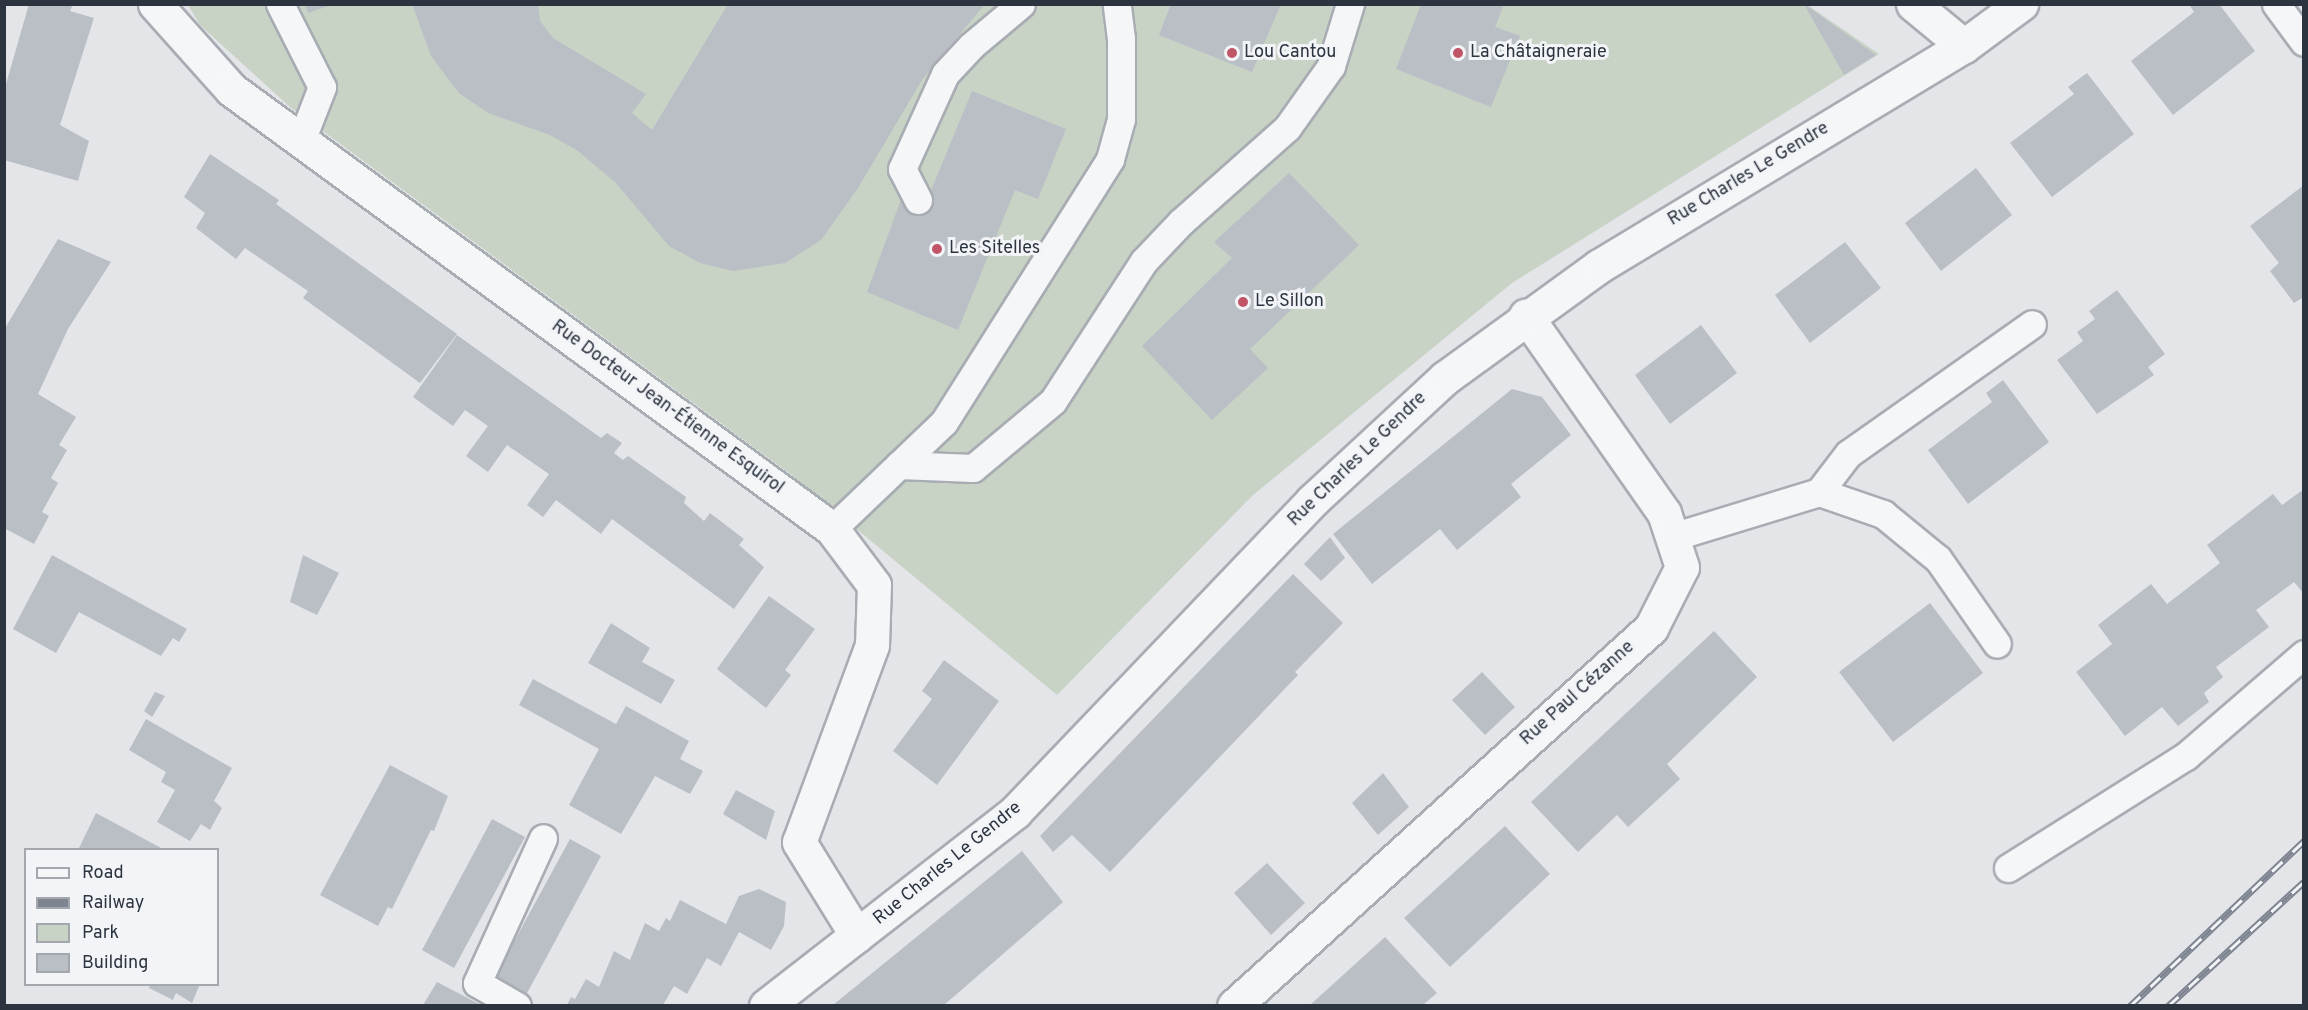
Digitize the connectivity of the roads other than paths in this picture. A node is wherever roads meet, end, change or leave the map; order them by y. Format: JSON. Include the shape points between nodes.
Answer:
{"nodes":[{"id":1,"x":155,"y":4,"type":"edge"},
{"id":2,"x":280,"y":4,"type":"edge"},
{"id":3,"x":1021,"y":4,"type":"edge"},
{"id":4,"x":1117,"y":4,"type":"edge"},
{"id":5,"x":1350,"y":4,"type":"edge"},
{"id":6,"x":1913,"y":4,"type":"edge"},
{"id":7,"x":2021,"y":4,"type":"edge"},
{"id":8,"x":2276,"y":4,"type":"edge"},
{"id":9,"x":2304,"y":42,"type":"edge"},
{"id":10,"x":1964,"y":46,"type":"junction"},
{"id":11,"x":301,"y":141,"type":"junction"},
{"id":12,"x":918,"y":200,"type":"dead end"},
{"id":13,"x":1526,"y":316,"type":"junction"},
{"id":14,"x":2032,"y":324,"type":"dead end"},
{"id":15,"x":898,"y":465,"type":"junction"},
{"id":16,"x":1819,"y":492,"type":"junction"},
{"id":17,"x":832,"y":529,"type":"junction"},
{"id":18,"x":1672,"y":537,"type":"junction"},
{"id":19,"x":1998,"y":644,"type":"dead end"},
{"id":20,"x":2304,"y":654,"type":"edge"},
{"id":21,"x":543,"y":838,"type":"dead end"},
{"id":22,"x":2008,"y":868,"type":"dead end"},
{"id":23,"x":858,"y":936,"type":"junction"},
{"id":24,"x":517,"y":1005,"type":"edge"},
{"id":25,"x":765,"y":1005,"type":"edge"},
{"id":26,"x":1234,"y":1005,"type":"edge"}],
"edges":[{"from":1,"to":11,"type":"street","name":"Rue Docteur Jean-Étienne Esquirol","via":[[232,90]]},
{"from":2,"to":11,"type":"lane","via":[[322,87]]},
{"from":3,"to":12,"type":"lane","via":[[945,74],[903,169]]},
{"from":4,"to":15,"type":"lane","via":[[1121,119],[1110,159],[944,422]]},
{"from":5,"to":15,"type":"lane","via":[[1331,66],[1287,128],[1180,222],[1144,261],[1053,401],[973,468]]},
{"from":6,"to":10,"type":"street"},
{"from":7,"to":10,"type":"street","name":"Rue Charles Le Gendre"},
{"from":8,"to":9,"type":"lane"},
{"from":10,"to":13,"type":"street","name":"Rue Charles Le Gendre","via":[[1599,266]]},
{"from":11,"to":17,"type":"street","name":"Rue Docteur Jean-Étienne Esquirol"},
{"from":13,"to":18,"type":"street","name":"Rue Paul Cézanne","via":[[1664,513]]},
{"from":13,"to":23,"type":"street","name":"Rue Charles Le Gendre","via":[[1446,378],[1312,501],[1015,812]]},
{"from":14,"to":16,"type":"lane","via":[[1848,454]]},
{"from":15,"to":17,"type":"lane"},
{"from":16,"to":18,"type":"lane"},
{"from":16,"to":19,"type":"lane","via":[[1883,514],[1938,559]]},
{"from":17,"to":23,"type":"street","name":"Rue Docteur Jean-Étienne Esquirol","via":[[874,585],[872,645],[799,842]]},
{"from":18,"to":26,"type":"street","name":"Rue Paul Cézanne","via":[[1682,567],[1651,628]]},
{"from":20,"to":22,"type":"lane","via":[[2186,756]]},
{"from":21,"to":24,"type":"lane","via":[[477,983]]},
{"from":23,"to":25,"type":"street","name":"Rue Charles Le Gendre"}]}
